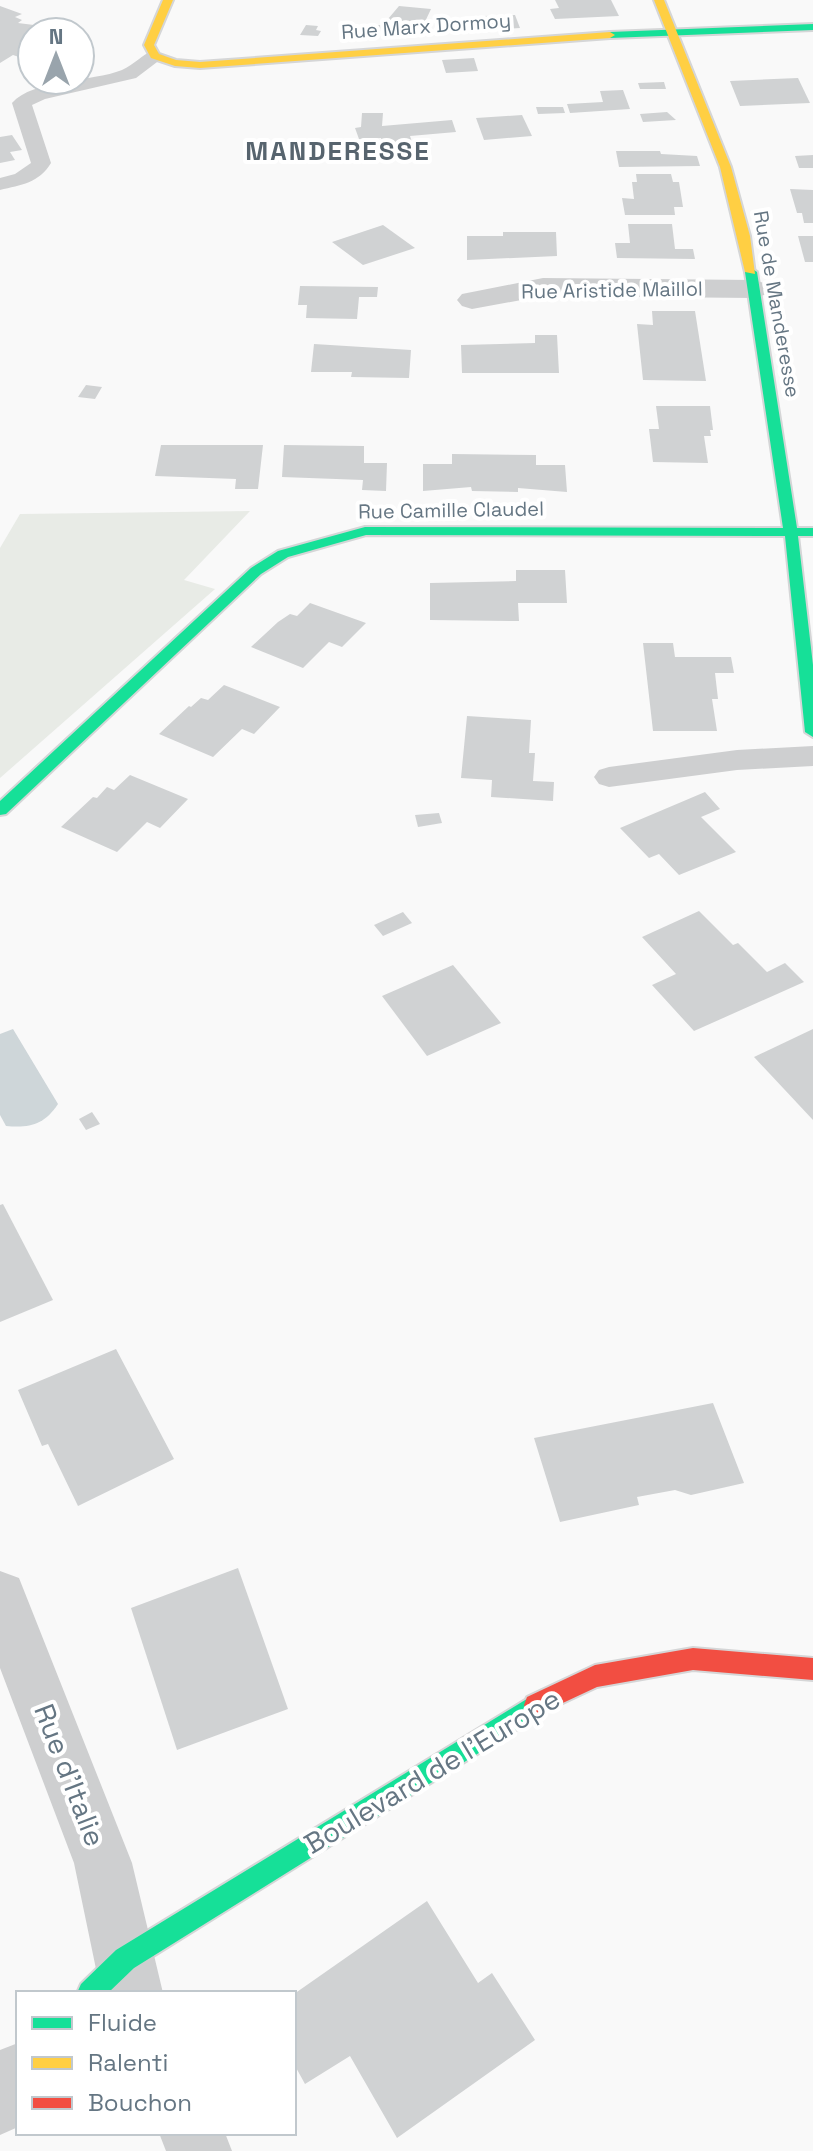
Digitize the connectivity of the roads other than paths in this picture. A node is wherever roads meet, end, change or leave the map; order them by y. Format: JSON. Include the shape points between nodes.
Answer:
{"nodes":[{"id":1,"x":168,"y":0,"type":"edge"},
{"id":2,"x":659,"y":0,"type":"edge"},
{"id":3,"x":813,"y":27,"type":"edge"},
{"id":4,"x":672,"y":31,"type":"junction"},
{"id":5,"x":155,"y":56,"type":"junction"},
{"id":6,"x":0,"y":184,"type":"edge"},
{"id":7,"x":754,"y":289,"type":"junction"},
{"id":8,"x":472,"y":300,"type":"dead end"},
{"id":9,"x":791,"y":532,"type":"junction"},
{"id":10,"x":813,"y":532,"type":"edge"},
{"id":11,"x":813,"y":732,"type":"edge"},
{"id":12,"x":813,"y":756,"type":"edge"},
{"id":13,"x":609,"y":777,"type":"dead end"},
{"id":14,"x":0,"y":810,"type":"edge"},
{"id":15,"x":0,"y":1596,"type":"edge"},
{"id":16,"x":813,"y":1669,"type":"edge"},
{"id":17,"x":116,"y":1982,"type":"edge"},
{"id":18,"x":16,"y":2077,"type":"edge"},
{"id":19,"x":0,"y":2103,"type":"edge"}],
"edges":[{"from":1,"to":5,"type":"street","via":[[150,36]]},
{"from":2,"to":4,"type":"street","name":"Rue de Manderesse"},
{"from":3,"to":4,"type":"street","name":"Rue Marx Dormoy"},
{"from":4,"to":5,"type":"street","name":"Rue Marx Dormoy","via":[[200,65]]},
{"from":4,"to":7,"type":"street","name":"Rue de Manderesse","via":[[740,209]]},
{"from":5,"to":6,"type":"lane","via":[[129,74],[22,103],[42,150],[42,163],[33,175]]},
{"from":7,"to":8,"type":"street","name":"Rue Aristide Maillol","via":[[543,287]]},
{"from":7,"to":9,"type":"street","name":"Rue de Manderesse"},
{"from":9,"to":10,"type":"street","name":"Rue Camille Claudel"},
{"from":9,"to":11,"type":"street","name":"Rue de Manderesse"},
{"from":9,"to":14,"type":"street","name":"Rue Camille Claudel","via":[[365,531],[283,554],[256,571]]},
{"from":12,"to":13,"type":"lane"},
{"from":15,"to":17,"type":"street","name":"Rue d'Italie","via":[[103,1863]]},
{"from":16,"to":17,"type":"street","name":"Boulevard de l'Europe","via":[[693,1659],[595,1676],[515,1715]]},
{"from":18,"to":19,"type":"street"}]}
